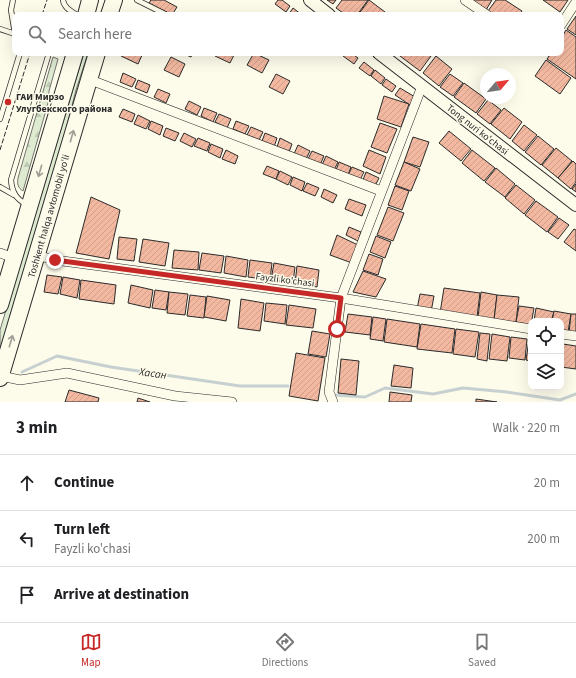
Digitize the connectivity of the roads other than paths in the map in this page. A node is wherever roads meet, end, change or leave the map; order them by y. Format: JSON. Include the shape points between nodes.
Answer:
{"nodes":[{"id":1,"x":14,"y":0,"type":"edge"},
{"id":2,"x":63,"y":0,"type":"edge"},
{"id":3,"x":90,"y":0,"type":"edge"},
{"id":4,"x":114,"y":0,"type":"edge"},
{"id":5,"x":137,"y":0,"type":"edge"},
{"id":6,"x":310,"y":0,"type":"edge"},
{"id":7,"x":465,"y":0,"type":"edge"},
{"id":8,"x":576,"y":2,"type":"edge"},
{"id":9,"x":12,"y":12,"type":"edge"},
{"id":10,"x":72,"y":12,"type":"edge"},
{"id":11,"x":87,"y":12,"type":"edge"},
{"id":12,"x":110,"y":12,"type":"edge"},
{"id":13,"x":161,"y":12,"type":"edge"},
{"id":14,"x":325,"y":12,"type":"edge"},
{"id":15,"x":483,"y":12,"type":"edge"},
{"id":16,"x":564,"y":20,"type":"edge"},
{"id":17,"x":0,"y":29,"type":"edge"},
{"id":18,"x":12,"y":33,"type":"edge"},
{"id":19,"x":19,"y":56,"type":"edge"},
{"id":20,"x":48,"y":56,"type":"edge"},
{"id":21,"x":74,"y":56,"type":"edge"},
{"id":22,"x":96,"y":56,"type":"edge"},
{"id":23,"x":383,"y":56,"type":"edge"},
{"id":24,"x":88,"y":79,"type":"junction"},
{"id":25,"x":422,"y":86,"type":"junction"},
{"id":26,"x":0,"y":119,"type":"edge"},
{"id":27,"x":0,"y":187,"type":"edge"},
{"id":28,"x":381,"y":192,"type":"junction"},
{"id":29,"x":16,"y":196,"type":"junction"},
{"id":30,"x":576,"y":205,"type":"edge"},
{"id":31,"x":30,"y":206,"type":"junction"},
{"id":32,"x":36,"y":255,"type":"junction"},
{"id":33,"x":7,"y":256,"type":"edge"},
{"id":34,"x":4,"y":282,"type":"edge"},
{"id":35,"x":341,"y":298,"type":"junction"},
{"id":36,"x":0,"y":305,"type":"edge"},
{"id":37,"x":528,"y":329,"type":"edge"},
{"id":38,"x":564,"y":334,"type":"edge"},
{"id":39,"x":576,"y":336,"type":"edge"},
{"id":40,"x":0,"y":377,"type":"edge"},
{"id":41,"x":174,"y":399,"type":"edge"},
{"id":42,"x":232,"y":402,"type":"edge"},
{"id":43,"x":333,"y":402,"type":"edge"}],
"edges":[{"from":1,"to":9,"type":"lane"},
{"from":2,"to":10,"type":"lane","via":[[66,8]]},
{"from":3,"to":11,"type":"highway"},
{"from":4,"to":12,"type":"highway"},
{"from":5,"to":13,"type":"lane"},
{"from":6,"to":14,"type":"street"},
{"from":7,"to":15,"type":"street"},
{"from":8,"to":16,"type":"street"},
{"from":17,"to":18,"type":"lane"},
{"from":19,"to":26,"type":"lane"},
{"from":20,"to":29,"type":"lane","via":[[11,180]]},
{"from":21,"to":31,"type":"highway","name":"Toshkent halqa avtomobil yo'li","one_way":true},
{"from":22,"to":24,"type":"highway","name":"Toshkent halqa avtomobil yo'li"},
{"from":23,"to":25,"type":"street","name":"Tong nuri ko'chasi"},
{"from":24,"to":28,"type":"street"},
{"from":32,"to":24,"type":"highway","name":"Toshkent halqa avtomobil yo'li","one_way":true},
{"from":25,"to":28,"type":"street"},
{"from":25,"to":30,"type":"street","name":"Tong nuri ko'chasi"},
{"from":27,"to":29,"type":"lane"},
{"from":28,"to":35,"type":"street"},
{"from":29,"to":31,"type":"lane"},
{"from":31,"to":33,"type":"highway","name":"Toshkent halqa avtomobil yo'li"},
{"from":32,"to":35,"type":"street","name":"Fayzli ko'chasi","via":[[55,260]]},
{"from":40,"to":32,"type":"highway","name":"Toshkent halqa avtomobil yo'li","one_way":true},
{"from":33,"to":34,"type":"highway","name":"Toshkent halqa avtomobil yo'li"},
{"from":34,"to":36,"type":"highway","name":"Toshkent halqa avtomobil yo'li"},
{"from":35,"to":37,"type":"street","name":"Fayzli ko'chasi"},
{"from":35,"to":43,"type":"street","via":[[329,392]]},
{"from":38,"to":39,"type":"street"},
{"from":40,"to":41,"type":"street","via":[[20,380],[67,373]]},
{"from":41,"to":42,"type":"street"}]}
